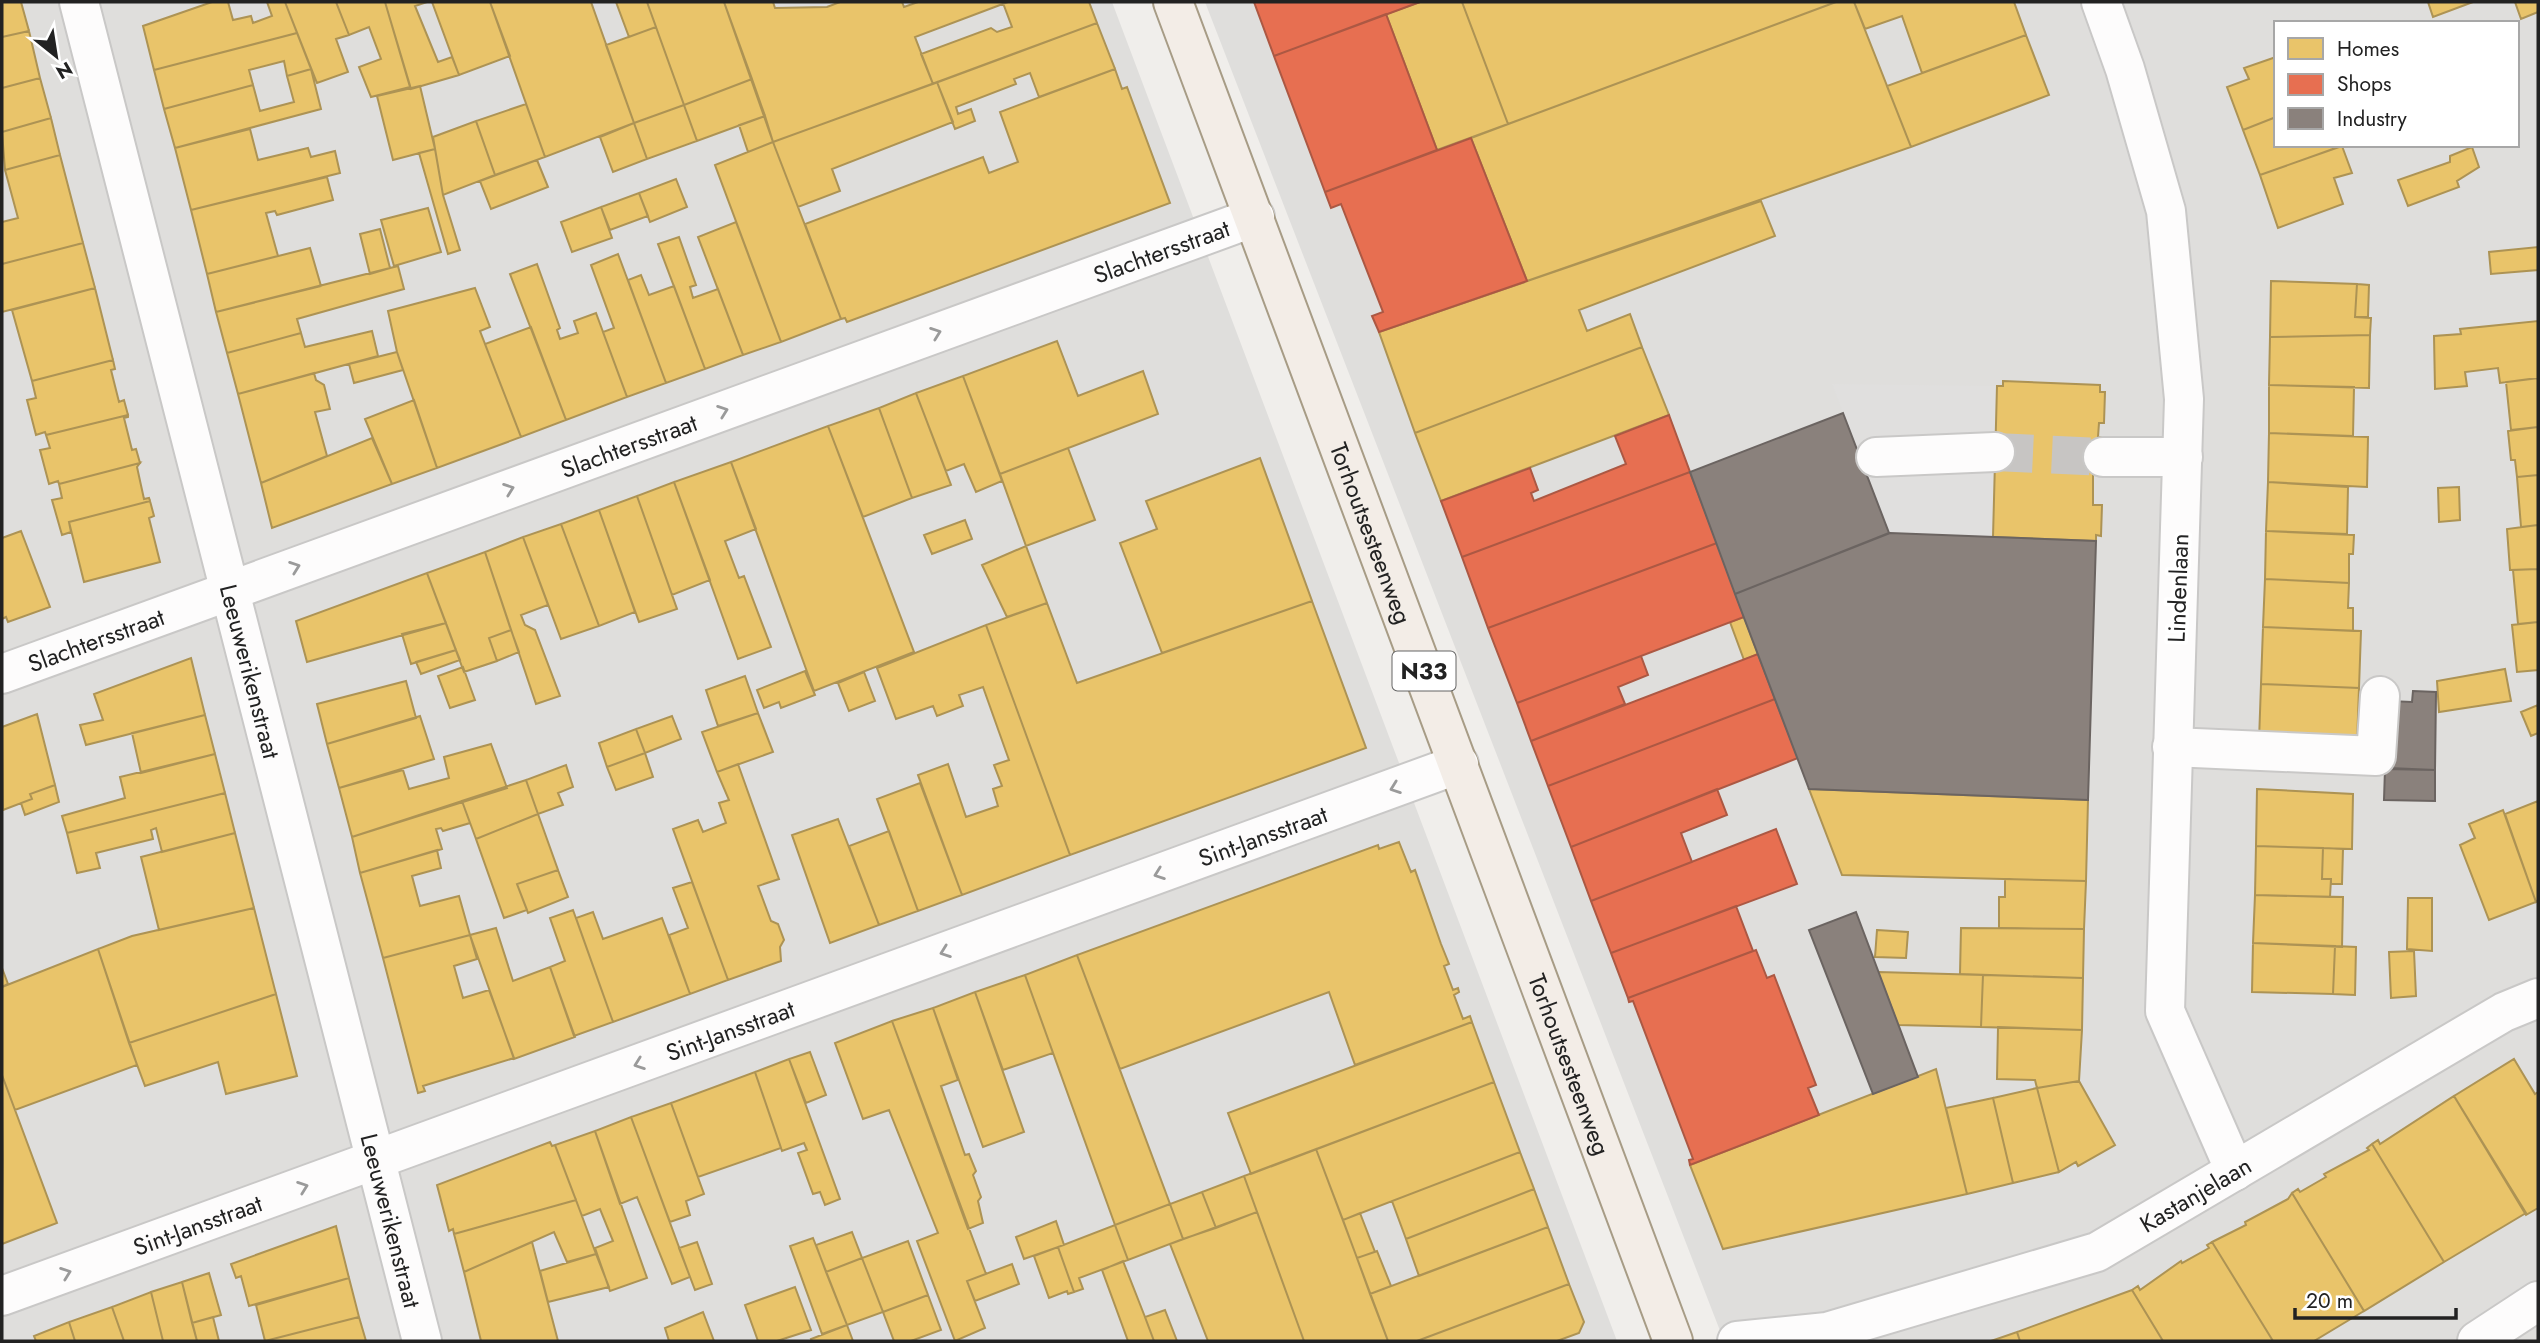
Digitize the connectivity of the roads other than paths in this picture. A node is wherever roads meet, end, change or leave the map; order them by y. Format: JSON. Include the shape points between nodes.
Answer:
{"nodes":[{"id":1,"x":1173,"y":2,"type":"edge"},
{"id":2,"x":2101,"y":2,"type":"edge"},
{"id":3,"x":87,"y":3,"type":"edge"},
{"id":4,"x":1255,"y":217,"type":"junction"},
{"id":5,"x":1995,"y":452,"type":"tunnel mouth"},
{"id":6,"x":1876,"y":457,"type":"dead end"},
{"id":7,"x":2103,"y":457,"type":"tunnel mouth"},
{"id":8,"x":2183,"y":457,"type":"junction"},
{"id":9,"x":231,"y":591,"type":"junction"},
{"id":10,"x":2,"y":674,"type":"edge"},
{"id":11,"x":2380,"y":696,"type":"dead end"},
{"id":12,"x":2172,"y":747,"type":"junction"},
{"id":13,"x":1459,"y":764,"type":"junction"},
{"id":14,"x":2538,"y":998,"type":"edge"},
{"id":15,"x":377,"y":1160,"type":"junction"},
{"id":16,"x":2235,"y":1171,"type":"junction"},
{"id":17,"x":2,"y":1296,"type":"edge"},
{"id":18,"x":2538,"y":1301,"type":"edge"},
{"id":19,"x":1820,"y":1337,"type":"edge"},
{"id":20,"x":422,"y":1341,"type":"edge"},
{"id":21,"x":1673,"y":1341,"type":"edge"},
{"id":22,"x":1737,"y":1341,"type":"edge"},
{"id":23,"x":2477,"y":1341,"type":"edge"}],
"edges":[{"from":1,"to":4,"type":"main road","name":"Torhoutsesteenweg","number":"N33"},
{"from":2,"to":8,"type":"street","name":"Lindenlaan","via":[[2166,212],[2184,399]]},
{"from":3,"to":9,"type":"street","name":"Leeuwerikenstraat"},
{"from":9,"to":4,"type":"street","name":"Slachtersstraat","one_way":true},
{"from":4,"to":13,"type":"main road","name":"Torhoutsesteenweg","number":"N33"},
{"from":5,"to":6,"type":"street"},
{"from":7,"to":8,"type":"street"},
{"from":8,"to":12,"type":"street","name":"Lindenlaan"},
{"from":9,"to":10,"type":"street","name":"Slachtersstraat"},
{"from":9,"to":15,"type":"street","name":"Leeuwerikenstraat"},
{"from":11,"to":12,"type":"street","via":[[2376,756]]},
{"from":12,"to":16,"type":"street","name":"Lindenlaan","via":[[2165,1011]]},
{"from":13,"to":15,"type":"street","name":"Sint-Jansstraat","one_way":true},
{"from":13,"to":21,"type":"main road","name":"Torhoutsesteenweg","number":"N33"},
{"from":14,"to":16,"type":"street","name":"Kastanjelaan","via":[[2504,1012]]},
{"from":17,"to":15,"type":"street","name":"Sint-Jansstraat","one_way":true},
{"from":15,"to":20,"type":"street","name":"Leeuwerikenstraat"},
{"from":16,"to":19,"type":"street","name":"Kastanjelaan","via":[[2097,1252]]},
{"from":18,"to":23,"type":"street"},
{"from":19,"to":22,"type":"street","name":"Kastanjelaan"}]}
